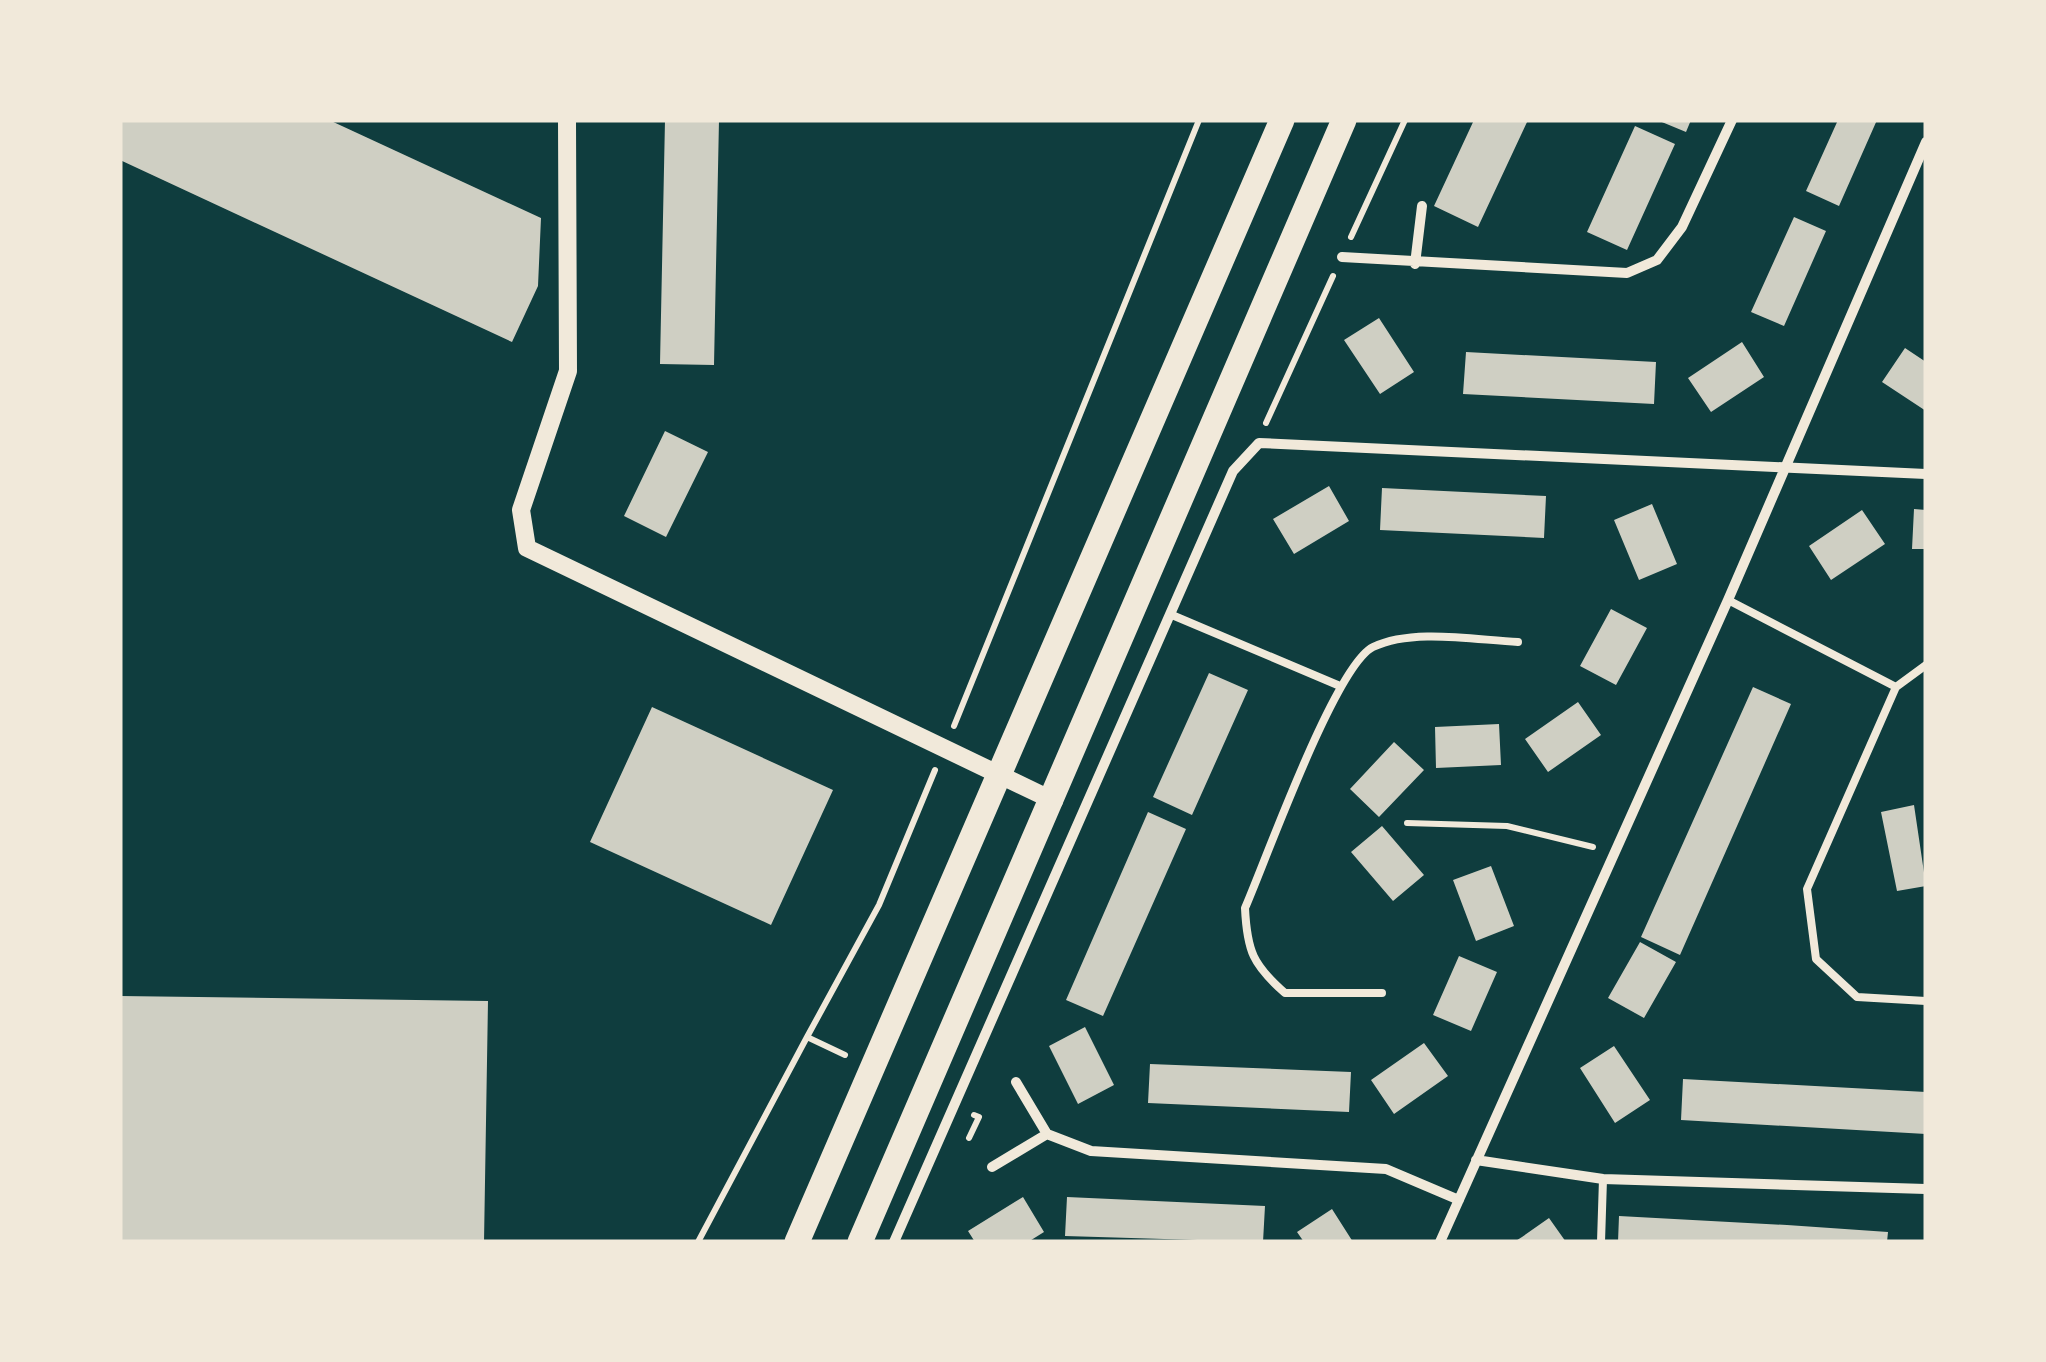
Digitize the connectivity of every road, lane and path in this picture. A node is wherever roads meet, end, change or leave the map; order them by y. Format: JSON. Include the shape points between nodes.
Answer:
{"nodes":[{"id":1,"x":567,"y":120,"type":"edge"},
{"id":2,"x":1199,"y":120,"type":"edge"},
{"id":3,"x":1282,"y":120,"type":"edge"},
{"id":4,"x":1344,"y":120,"type":"edge"},
{"id":5,"x":1405,"y":120,"type":"edge"},
{"id":6,"x":1732,"y":120,"type":"edge"},
{"id":7,"x":1926,"y":142,"type":"edge"},
{"id":8,"x":1422,"y":206,"type":"dead end"},
{"id":9,"x":1342,"y":257,"type":"junction"},
{"id":10,"x":1415,"y":264,"type":"junction"},
{"id":11,"x":1258,"y":443,"type":"junction"},
{"id":12,"x":1783,"y":468,"type":"junction"},
{"id":13,"x":1926,"y":474,"type":"edge"},
{"id":14,"x":1728,"y":600,"type":"junction"},
{"id":15,"x":1172,"y":614,"type":"junction"},
{"id":16,"x":1518,"y":642,"type":"dead end"},
{"id":17,"x":1926,"y":665,"type":"edge"},
{"id":18,"x":1340,"y":686,"type":"junction"},
{"id":19,"x":1896,"y":686,"type":"junction"},
{"id":20,"x":944,"y":748,"type":"junction"},
{"id":21,"x":1002,"y":776,"type":"junction"},
{"id":22,"x":1054,"y":801,"type":"junction"},
{"id":23,"x":1407,"y":823,"type":"dead end"},
{"id":24,"x":1614,"y":854,"type":"junction"},
{"id":25,"x":1382,"y":993,"type":"dead end"},
{"id":26,"x":1926,"y":1002,"type":"edge"},
{"id":27,"x":807,"y":1038,"type":"dead end"},
{"id":28,"x":1016,"y":1082,"type":"dead end"},
{"id":29,"x":1047,"y":1134,"type":"junction"},
{"id":30,"x":1476,"y":1160,"type":"junction"},
{"id":31,"x":992,"y":1166,"type":"dead end"},
{"id":32,"x":1603,"y":1178,"type":"junction"},
{"id":33,"x":1926,"y":1189,"type":"edge"},
{"id":34,"x":1459,"y":1200,"type":"junction"},
{"id":35,"x":798,"y":1242,"type":"edge"},
{"id":36,"x":860,"y":1242,"type":"edge"},
{"id":37,"x":894,"y":1242,"type":"edge"},
{"id":38,"x":1440,"y":1242,"type":"edge"},
{"id":39,"x":1600,"y":1242,"type":"edge"}],
"edges":[{"from":1,"to":20,"type":"street","via":[[568,370],[520,510],[527,548]]},
{"from":2,"to":20,"type":"path"},
{"from":3,"to":21,"type":"main road"},
{"from":4,"to":22,"type":"main road"},
{"from":5,"to":9,"type":"path"},
{"from":6,"to":10,"type":"street","via":[[1682,226],[1657,260],[1626,273]]},
{"from":7,"to":12,"type":"street"},
{"from":8,"to":10,"type":"street"},
{"from":9,"to":10,"type":"street"},
{"from":9,"to":11,"type":"path"},
{"from":11,"to":12,"type":"street"},
{"from":11,"to":15,"type":"street","via":[[1234,471]]},
{"from":12,"to":13,"type":"street"},
{"from":12,"to":14,"type":"street"},
{"from":14,"to":19,"type":"lane"},
{"from":14,"to":24,"type":"street"},
{"from":15,"to":18,"type":"lane"},
{"from":15,"to":37,"type":"street"},
{"from":16,"to":18,"type":"lane","via":[[1397,638],[1369,649]]},
{"from":17,"to":19,"type":"lane"},
{"from":18,"to":25,"type":"lane","via":[[1245,908],[1247,942],[1260,971],[1286,993]]},
{"from":19,"to":26,"type":"lane","via":[[1807,890],[1816,959],[1857,997]]},
{"from":20,"to":21,"type":"street"},
{"from":20,"to":27,"type":"path","via":[[879,905]]},
{"from":21,"to":22,"type":"street"},
{"from":21,"to":35,"type":"main road"},
{"from":22,"to":36,"type":"main road"},
{"from":23,"to":24,"type":"path","via":[[1507,826]]},
{"from":24,"to":30,"type":"street"},
{"from":28,"to":29,"type":"street"},
{"from":29,"to":31,"type":"street"},
{"from":29,"to":34,"type":"street","via":[[1091,1152],[1386,1169]]},
{"from":30,"to":32,"type":"street"},
{"from":30,"to":34,"type":"street"},
{"from":32,"to":33,"type":"street"},
{"from":32,"to":39,"type":"lane"},
{"from":34,"to":38,"type":"street"}]}
